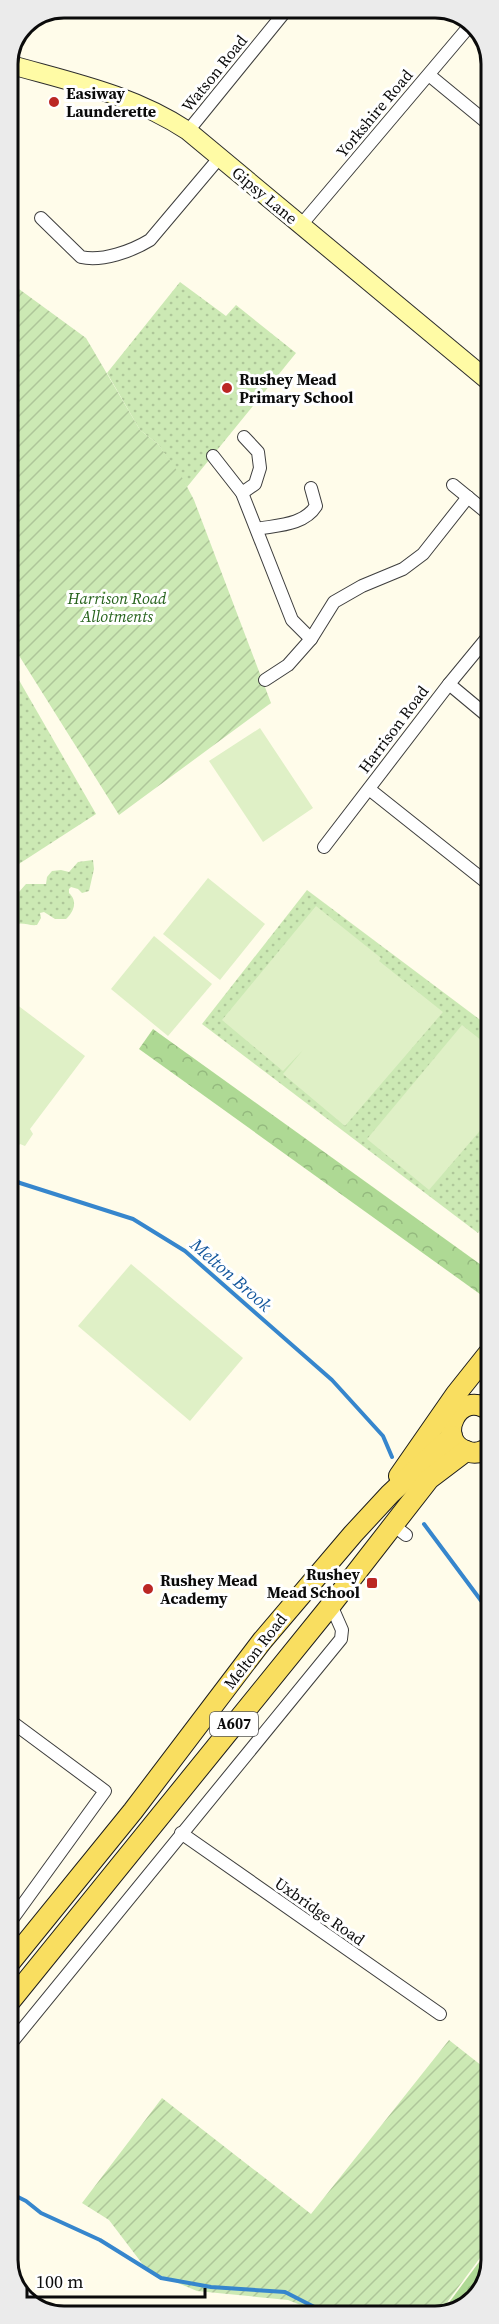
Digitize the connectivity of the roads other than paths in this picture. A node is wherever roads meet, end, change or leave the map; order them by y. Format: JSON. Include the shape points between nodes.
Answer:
{"nodes":[{"id":1,"x":280,"y":18,"type":"edge"},
{"id":2,"x":466,"y":30,"type":"edge"},
{"id":3,"x":18,"y":67,"type":"edge"},
{"id":4,"x":429,"y":75,"type":"junction"},
{"id":5,"x":481,"y":118,"type":"edge"},
{"id":6,"x":188,"y":131,"type":"junction"},
{"id":7,"x":220,"y":157,"type":"junction"},
{"id":8,"x":41,"y":218,"type":"dead end"},
{"id":9,"x":301,"y":225,"type":"junction"},
{"id":10,"x":481,"y":375,"type":"edge"},
{"id":11,"x":244,"y":438,"type":"dead end"},
{"id":12,"x":213,"y":456,"type":"dead end"},
{"id":13,"x":453,"y":485,"type":"dead end"},
{"id":14,"x":311,"y":488,"type":"dead end"},
{"id":15,"x":242,"y":493,"type":"junction"},
{"id":16,"x":468,"y":497,"type":"junction"},
{"id":17,"x":481,"y":508,"type":"edge"},
{"id":18,"x":257,"y":529,"type":"junction"},
{"id":19,"x":311,"y":639,"type":"junction"},
{"id":20,"x":481,"y":645,"type":"edge"},
{"id":21,"x":265,"y":680,"type":"dead end"},
{"id":22,"x":449,"y":684,"type":"junction"},
{"id":23,"x":481,"y":711,"type":"edge"},
{"id":24,"x":369,"y":789,"type":"junction"},
{"id":25,"x":324,"y":847,"type":"dead end"},
{"id":26,"x":481,"y":878,"type":"edge"},
{"id":27,"x":481,"y":1361,"type":"edge"},
{"id":28,"x":481,"y":1382,"type":"edge"},
{"id":29,"x":468,"y":1406,"type":"junction"},
{"id":30,"x":481,"y":1407,"type":"edge"},
{"id":31,"x":452,"y":1436,"type":"junction"},
{"id":32,"x":481,"y":1452,"type":"edge"},
{"id":33,"x":390,"y":1494,"type":"junction"},
{"id":34,"x":331,"y":1605,"type":"junction"},
{"id":35,"x":261,"y":1641,"type":"junction"},
{"id":36,"x":283,"y":1662,"type":"junction"},
{"id":37,"x":18,"y":1726,"type":"edge"},
{"id":38,"x":182,"y":1833,"type":"junction"},
{"id":39,"x":18,"y":1911,"type":"edge"},
{"id":40,"x":66,"y":1931,"type":"junction"},
{"id":41,"x":18,"y":1953,"type":"edge"},
{"id":42,"x":18,"y":1966,"type":"edge"},
{"id":43,"x":18,"y":1991,"type":"edge"},
{"id":44,"x":440,"y":2014,"type":"dead end"},
{"id":45,"x":18,"y":2035,"type":"edge"}],
"edges":[{"from":1,"to":6,"type":"street","name":"Watson Road"},
{"from":2,"to":4,"type":"street","name":"Yorkshire Road"},
{"from":3,"to":6,"type":"street","name":"Gipsy Lane","via":[[130,99]]},
{"from":4,"to":5,"type":"street"},
{"from":4,"to":9,"type":"street","name":"Yorkshire Road"},
{"from":6,"to":7,"type":"street","name":"Gipsy Lane"},
{"from":7,"to":8,"type":"street","via":[[150,240],[138,247],[81,257]]},
{"from":7,"to":9,"type":"street","name":"Gipsy Lane"},
{"from":9,"to":10,"type":"street","name":"Gipsy Lane"},
{"from":11,"to":15,"type":"street","via":[[258,452],[260,468],[255,484]]},
{"from":12,"to":15,"type":"street"},
{"from":13,"to":16,"type":"street"},
{"from":14,"to":18,"type":"street","via":[[316,506],[310,516]]},
{"from":15,"to":18,"type":"street"},
{"from":16,"to":17,"type":"street"},
{"from":16,"to":19,"type":"street","via":[[423,554],[404,569],[334,602]]},
{"from":18,"to":19,"type":"street","via":[[292,620]]},
{"from":19,"to":21,"type":"street","via":[[288,665]]},
{"from":20,"to":22,"type":"street","name":"Harrison Road"},
{"from":22,"to":23,"type":"street"},
{"from":22,"to":24,"type":"street","name":"Harrison Road"},
{"from":24,"to":25,"type":"street","name":"Harrison Road"},
{"from":24,"to":26,"type":"street"},
{"from":27,"to":33,"type":"main road","via":[[414,1453]]},
{"from":28,"to":29,"type":"main road","number":"A607"},
{"from":29,"to":30,"type":"main road"},
{"from":29,"to":31,"type":"main road","number":"A607","via":[[452,1421]]},
{"from":31,"to":32,"type":"main road","number":"A607","via":[[460,1448]]},
{"from":31,"to":33,"type":"main road","name":"Melton Road","number":"A607"},
{"from":32,"to":34,"type":"main road","name":"Melton Road","number":"A607","via":[[429,1479],[400,1530]]},
{"from":33,"to":35,"type":"main road","name":"Melton Road","number":"A607"},
{"from":34,"to":36,"type":"main road","name":"Melton Road","number":"A607"},
{"from":34,"to":38,"type":"street","via":[[342,1630],[341,1639]]},
{"from":35,"to":36,"type":"main road"},
{"from":35,"to":41,"type":"main road","name":"Melton Road","number":"A607","via":[[134,1811]]},
{"from":36,"to":40,"type":"main road","name":"Melton Road","number":"A607"},
{"from":37,"to":39,"type":"street","via":[[105,1791]]},
{"from":38,"to":44,"type":"street","name":"Uxbridge Road"},
{"from":38,"to":45,"type":"street"},
{"from":40,"to":42,"type":"main road","via":[[57,1924],[51,1925]]},
{"from":40,"to":43,"type":"main road","name":"Melton Road","number":"A607"}]}
